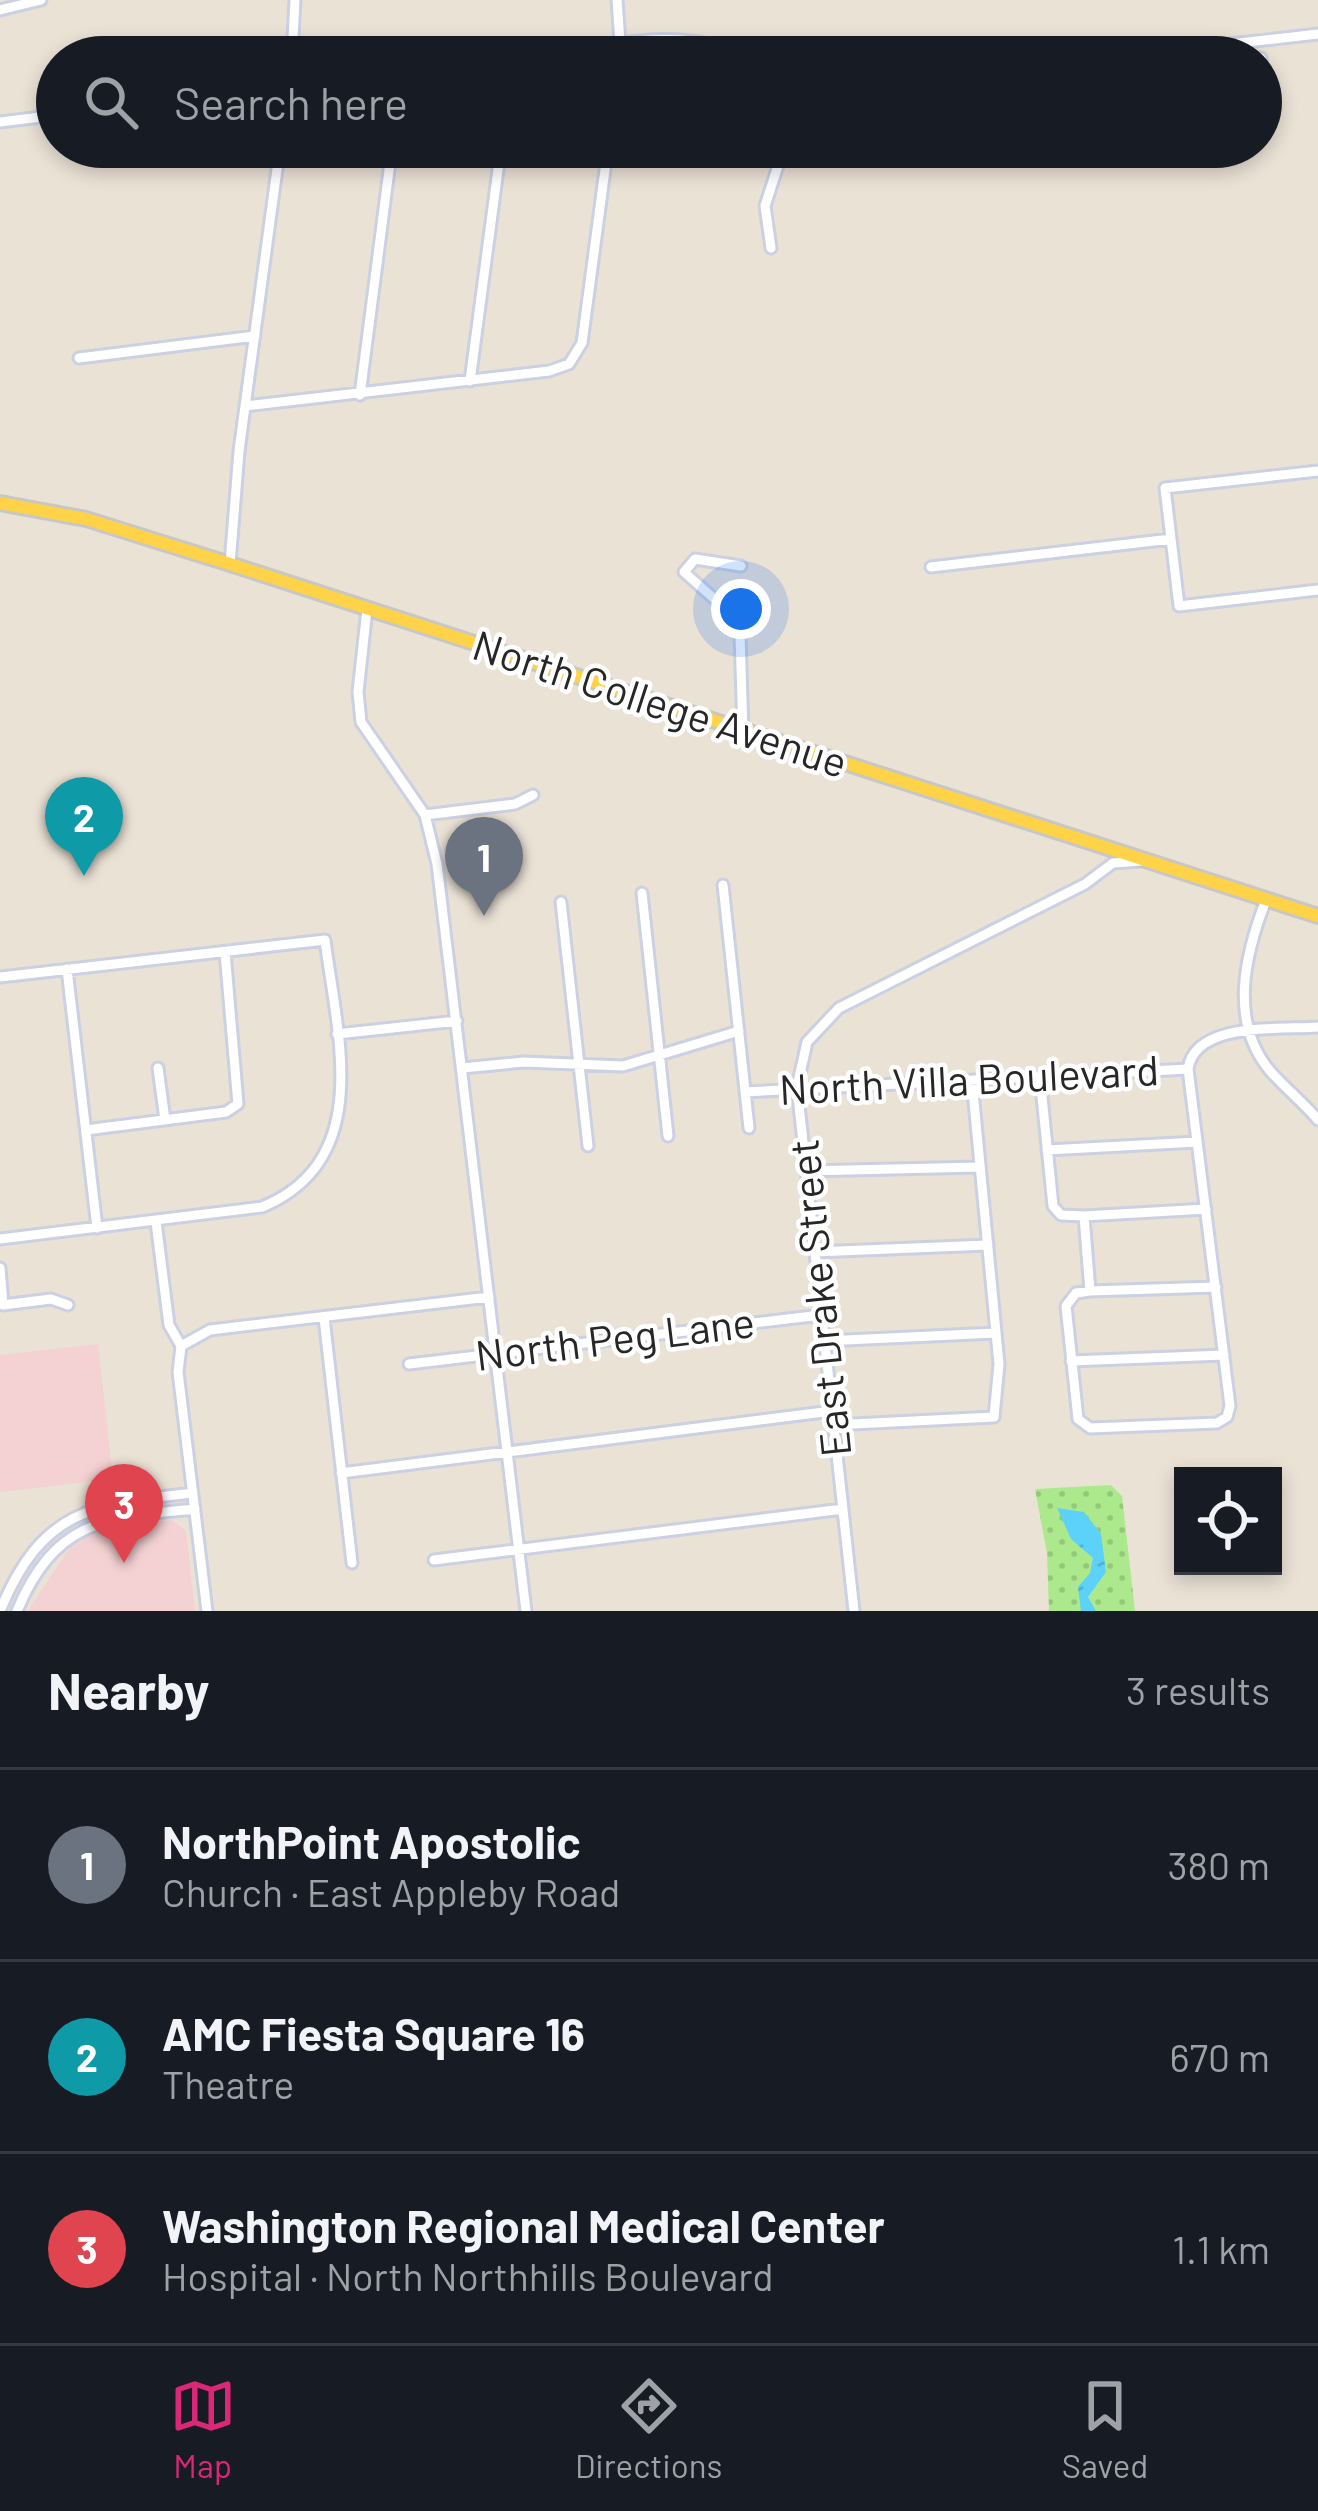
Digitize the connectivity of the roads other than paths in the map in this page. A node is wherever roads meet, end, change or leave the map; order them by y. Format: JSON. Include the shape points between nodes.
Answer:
{"nodes":[{"id":1,"x":41,"y":0,"type":"edge"},
{"id":2,"x":295,"y":0,"type":"edge"},
{"id":3,"x":617,"y":0,"type":"edge"},
{"id":4,"x":0,"y":10,"type":"edge"},
{"id":5,"x":1318,"y":34,"type":"edge"},
{"id":6,"x":293,"y":36,"type":"edge"},
{"id":7,"x":620,"y":36,"type":"edge"},
{"id":8,"x":1282,"y":38,"type":"edge"},
{"id":9,"x":36,"y":118,"type":"edge"},
{"id":10,"x":0,"y":122,"type":"edge"},
{"id":11,"x":277,"y":168,"type":"edge"},
{"id":12,"x":389,"y":168,"type":"edge"},
{"id":13,"x":498,"y":168,"type":"edge"},
{"id":14,"x":605,"y":168,"type":"edge"},
{"id":15,"x":777,"y":168,"type":"edge"},
{"id":16,"x":771,"y":248,"type":"dead end"},
{"id":17,"x":255,"y":336,"type":"junction"},
{"id":18,"x":79,"y":358,"type":"dead end"},
{"id":19,"x":470,"y":381,"type":"junction"},
{"id":20,"x":360,"y":395,"type":"junction"},
{"id":21,"x":245,"y":406,"type":"junction"},
{"id":22,"x":1318,"y":471,"type":"edge"},
{"id":23,"x":0,"y":503,"type":"edge"},
{"id":24,"x":1171,"y":539,"type":"junction"},
{"id":25,"x":230,"y":564,"type":"junction"},
{"id":26,"x":741,"y":566,"type":"dead end"},
{"id":27,"x":931,"y":567,"type":"dead end"},
{"id":28,"x":1318,"y":590,"type":"edge"},
{"id":29,"x":367,"y":609,"type":"junction"},
{"id":30,"x":743,"y":733,"type":"junction"},
{"id":31,"x":533,"y":795,"type":"dead end"},
{"id":32,"x":425,"y":815,"type":"junction"},
{"id":33,"x":1105,"y":847,"type":"junction"},
{"id":34,"x":1146,"y":860,"type":"junction"},
{"id":35,"x":1094,"y":875,"type":"junction"},
{"id":36,"x":723,"y":885,"type":"dead end"},
{"id":37,"x":642,"y":892,"type":"dead end"},
{"id":38,"x":1267,"y":900,"type":"junction"},
{"id":39,"x":561,"y":902,"type":"dead end"},
{"id":40,"x":1318,"y":916,"type":"edge"},
{"id":41,"x":225,"y":952,"type":"junction"},
{"id":42,"x":67,"y":969,"type":"junction"},
{"id":43,"x":0,"y":977,"type":"edge"},
{"id":44,"x":457,"y":1021,"type":"junction"},
{"id":45,"x":1318,"y":1027,"type":"edge"},
{"id":46,"x":739,"y":1031,"type":"junction"},
{"id":47,"x":1251,"y":1033,"type":"junction"},
{"id":48,"x":337,"y":1034,"type":"junction"},
{"id":49,"x":659,"y":1056,"type":"junction"},
{"id":50,"x":579,"y":1065,"type":"junction"},
{"id":51,"x":158,"y":1068,"type":"dead end"},
{"id":52,"x":462,"y":1068,"type":"junction"},
{"id":53,"x":1188,"y":1069,"type":"junction"},
{"id":54,"x":1040,"y":1077,"type":"junction"},
{"id":55,"x":972,"y":1081,"type":"junction"},
{"id":56,"x":797,"y":1087,"type":"junction"},
{"id":57,"x":745,"y":1092,"type":"junction"},
{"id":58,"x":165,"y":1120,"type":"junction"},
{"id":59,"x":1318,"y":1120,"type":"edge"},
{"id":60,"x":749,"y":1128,"type":"dead end"},
{"id":61,"x":86,"y":1130,"type":"junction"},
{"id":62,"x":668,"y":1136,"type":"dead end"},
{"id":63,"x":1197,"y":1142,"type":"junction"},
{"id":64,"x":588,"y":1146,"type":"dead end"},
{"id":65,"x":1047,"y":1150,"type":"junction"},
{"id":66,"x":980,"y":1167,"type":"junction"},
{"id":67,"x":805,"y":1172,"type":"junction"},
{"id":68,"x":1206,"y":1209,"type":"junction"},
{"id":69,"x":1084,"y":1216,"type":"junction"},
{"id":70,"x":156,"y":1222,"type":"junction"},
{"id":71,"x":97,"y":1228,"type":"junction"},
{"id":72,"x":0,"y":1239,"type":"edge"},
{"id":73,"x":988,"y":1245,"type":"junction"},
{"id":74,"x":814,"y":1252,"type":"junction"},
{"id":75,"x":0,"y":1268,"type":"edge"},
{"id":76,"x":1216,"y":1287,"type":"junction"},
{"id":77,"x":1090,"y":1291,"type":"junction"},
{"id":78,"x":489,"y":1297,"type":"junction"},
{"id":79,"x":68,"y":1305,"type":"dead end"},
{"id":80,"x":821,"y":1315,"type":"junction"},
{"id":81,"x":324,"y":1318,"type":"junction"},
{"id":82,"x":996,"y":1333,"type":"junction"},
{"id":83,"x":824,"y":1341,"type":"junction"},
{"id":84,"x":182,"y":1346,"type":"junction"},
{"id":85,"x":496,"y":1354,"type":"junction"},
{"id":86,"x":1224,"y":1355,"type":"junction"},
{"id":87,"x":1071,"y":1360,"type":"junction"},
{"id":88,"x":409,"y":1364,"type":"dead end"},
{"id":89,"x":832,"y":1411,"type":"junction"},
{"id":90,"x":833,"y":1425,"type":"junction"},
{"id":91,"x":507,"y":1452,"type":"junction"},
{"id":92,"x":341,"y":1473,"type":"junction"},
{"id":93,"x":193,"y":1493,"type":"junction"},
{"id":94,"x":195,"y":1509,"type":"junction"},
{"id":95,"x":843,"y":1509,"type":"junction"},
{"id":96,"x":519,"y":1550,"type":"junction"},
{"id":97,"x":434,"y":1561,"type":"dead end"},
{"id":98,"x":352,"y":1563,"type":"dead end"},
{"id":99,"x":0,"y":1611,"type":"edge"},
{"id":100,"x":17,"y":1611,"type":"edge"},
{"id":101,"x":207,"y":1611,"type":"edge"},
{"id":102,"x":526,"y":1611,"type":"edge"},
{"id":103,"x":854,"y":1611,"type":"edge"}],
"edges":[{"from":1,"to":4,"type":"street"},
{"from":2,"to":6,"type":"street"},
{"from":3,"to":7,"type":"street"},
{"from":5,"to":8,"type":"street"},
{"from":9,"to":10,"type":"street"},
{"from":11,"to":17,"type":"street"},
{"from":12,"to":20,"type":"street"},
{"from":13,"to":19,"type":"street"},
{"from":14,"to":19,"type":"street","via":[[579,351],[555,370]]},
{"from":15,"to":16,"type":"street","via":[[765,206]]},
{"from":17,"to":18,"type":"street"},
{"from":17,"to":21,"type":"street"},
{"from":19,"to":20,"type":"street"},
{"from":20,"to":21,"type":"street"},
{"from":21,"to":25,"type":"street"},
{"from":22,"to":24,"type":"street","via":[[1165,488]]},
{"from":23,"to":25,"type":"main road","name":"North College Avenue","via":[[68,514]]},
{"from":24,"to":27,"type":"street"},
{"from":24,"to":28,"type":"street","via":[[1179,606]]},
{"from":25,"to":29,"type":"main road","name":"North College Avenue"},
{"from":26,"to":30,"type":"street","via":[[695,559],[684,572],[740,634]]},
{"from":29,"to":30,"type":"main road","name":"North College Avenue"},
{"from":29,"to":32,"type":"street","via":[[361,722]]},
{"from":30,"to":33,"type":"main road","name":"North College Avenue"},
{"from":31,"to":32,"type":"street"},
{"from":32,"to":44,"type":"street"},
{"from":33,"to":34,"type":"main road","name":"North College Avenue"},
{"from":33,"to":35,"type":"street"},
{"from":34,"to":35,"type":"street","via":[[1113,863]]},
{"from":34,"to":38,"type":"main road","name":"North College Avenue"},
{"from":35,"to":56,"type":"street","via":[[831,1013],[807,1042]]},
{"from":36,"to":46,"type":"street"},
{"from":37,"to":49,"type":"street"},
{"from":38,"to":40,"type":"main road","name":"North College Avenue"},
{"from":38,"to":47,"type":"street","via":[[1244,974]]},
{"from":39,"to":50,"type":"street"},
{"from":41,"to":42,"type":"street"},
{"from":41,"to":48,"type":"street","via":[[325,940]]},
{"from":41,"to":58,"type":"street","via":[[238,1105]]},
{"from":42,"to":43,"type":"street"},
{"from":42,"to":61,"type":"street"},
{"from":44,"to":48,"type":"street"},
{"from":44,"to":52,"type":"street"},
{"from":45,"to":47,"type":"street","name":"North Villa Boulevard"},
{"from":46,"to":49,"type":"street"},
{"from":46,"to":57,"type":"street"},
{"from":47,"to":53,"type":"street","name":"North Villa Boulevard","via":[[1205,1041]]},
{"from":47,"to":59,"type":"street","via":[[1269,1070]]},
{"from":48,"to":70,"type":"street","via":[[341,1114],[311,1175],[262,1207]]},
{"from":49,"to":50,"type":"street"},
{"from":49,"to":62,"type":"street"},
{"from":50,"to":52,"type":"street"},
{"from":50,"to":64,"type":"street"},
{"from":51,"to":58,"type":"street"},
{"from":52,"to":78,"type":"street"},
{"from":53,"to":54,"type":"street","name":"North Villa Boulevard"},
{"from":53,"to":63,"type":"street"},
{"from":54,"to":55,"type":"street","name":"North Villa Boulevard"},
{"from":54,"to":65,"type":"street"},
{"from":55,"to":56,"type":"street","name":"North Villa Boulevard"},
{"from":55,"to":66,"type":"street"},
{"from":56,"to":57,"type":"street","name":"North Villa Boulevard"},
{"from":56,"to":67,"type":"street","name":"East Drake Street"},
{"from":57,"to":60,"type":"street"},
{"from":58,"to":61,"type":"street"},
{"from":61,"to":71,"type":"street"},
{"from":63,"to":65,"type":"street"},
{"from":63,"to":68,"type":"street"},
{"from":65,"to":69,"type":"street","via":[[1053,1207]]},
{"from":66,"to":67,"type":"street"},
{"from":66,"to":73,"type":"street"},
{"from":67,"to":74,"type":"street","name":"East Drake Street"},
{"from":68,"to":69,"type":"street"},
{"from":68,"to":76,"type":"street"},
{"from":69,"to":77,"type":"street"},
{"from":70,"to":71,"type":"street"},
{"from":70,"to":84,"type":"street","via":[[170,1325]]},
{"from":71,"to":72,"type":"street"},
{"from":73,"to":74,"type":"street"},
{"from":73,"to":82,"type":"street"},
{"from":74,"to":80,"type":"street","name":"East Drake Street"},
{"from":75,"to":79,"type":"street","via":[[3,1304]]},
{"from":76,"to":77,"type":"street"},
{"from":76,"to":86,"type":"street"},
{"from":77,"to":87,"type":"street","via":[[1068,1301]]},
{"from":78,"to":81,"type":"street"},
{"from":78,"to":85,"type":"street"},
{"from":80,"to":83,"type":"street","name":"East Drake Street"},
{"from":80,"to":85,"type":"street","name":"North Peg Lane"},
{"from":81,"to":84,"type":"street","via":[[210,1330]]},
{"from":81,"to":92,"type":"street"},
{"from":82,"to":83,"type":"street"},
{"from":82,"to":90,"type":"street","via":[[994,1417]]},
{"from":83,"to":89,"type":"street","name":"East Drake Street"},
{"from":84,"to":93,"type":"street"},
{"from":85,"to":88,"type":"street","name":"North Peg Lane"},
{"from":85,"to":91,"type":"street"},
{"from":86,"to":87,"type":"street"},
{"from":86,"to":87,"type":"street","via":[[1227,1417],[1217,1423],[1090,1428],[1081,1424]]},
{"from":89,"to":90,"type":"street","name":"East Drake Street"},
{"from":89,"to":91,"type":"street"},
{"from":90,"to":95,"type":"street","name":"East Drake Street"},
{"from":91,"to":92,"type":"street"},
{"from":91,"to":96,"type":"street"},
{"from":92,"to":98,"type":"street"},
{"from":93,"to":94,"type":"street"},
{"from":93,"to":99,"type":"street","via":[[73,1515],[25,1558]]},
{"from":94,"to":100,"type":"street","via":[[80,1529],[39,1566]]},
{"from":94,"to":101,"type":"street"},
{"from":95,"to":96,"type":"street"},
{"from":95,"to":103,"type":"street","name":"East Drake Street"},
{"from":96,"to":97,"type":"street"},
{"from":96,"to":102,"type":"street"}]}
